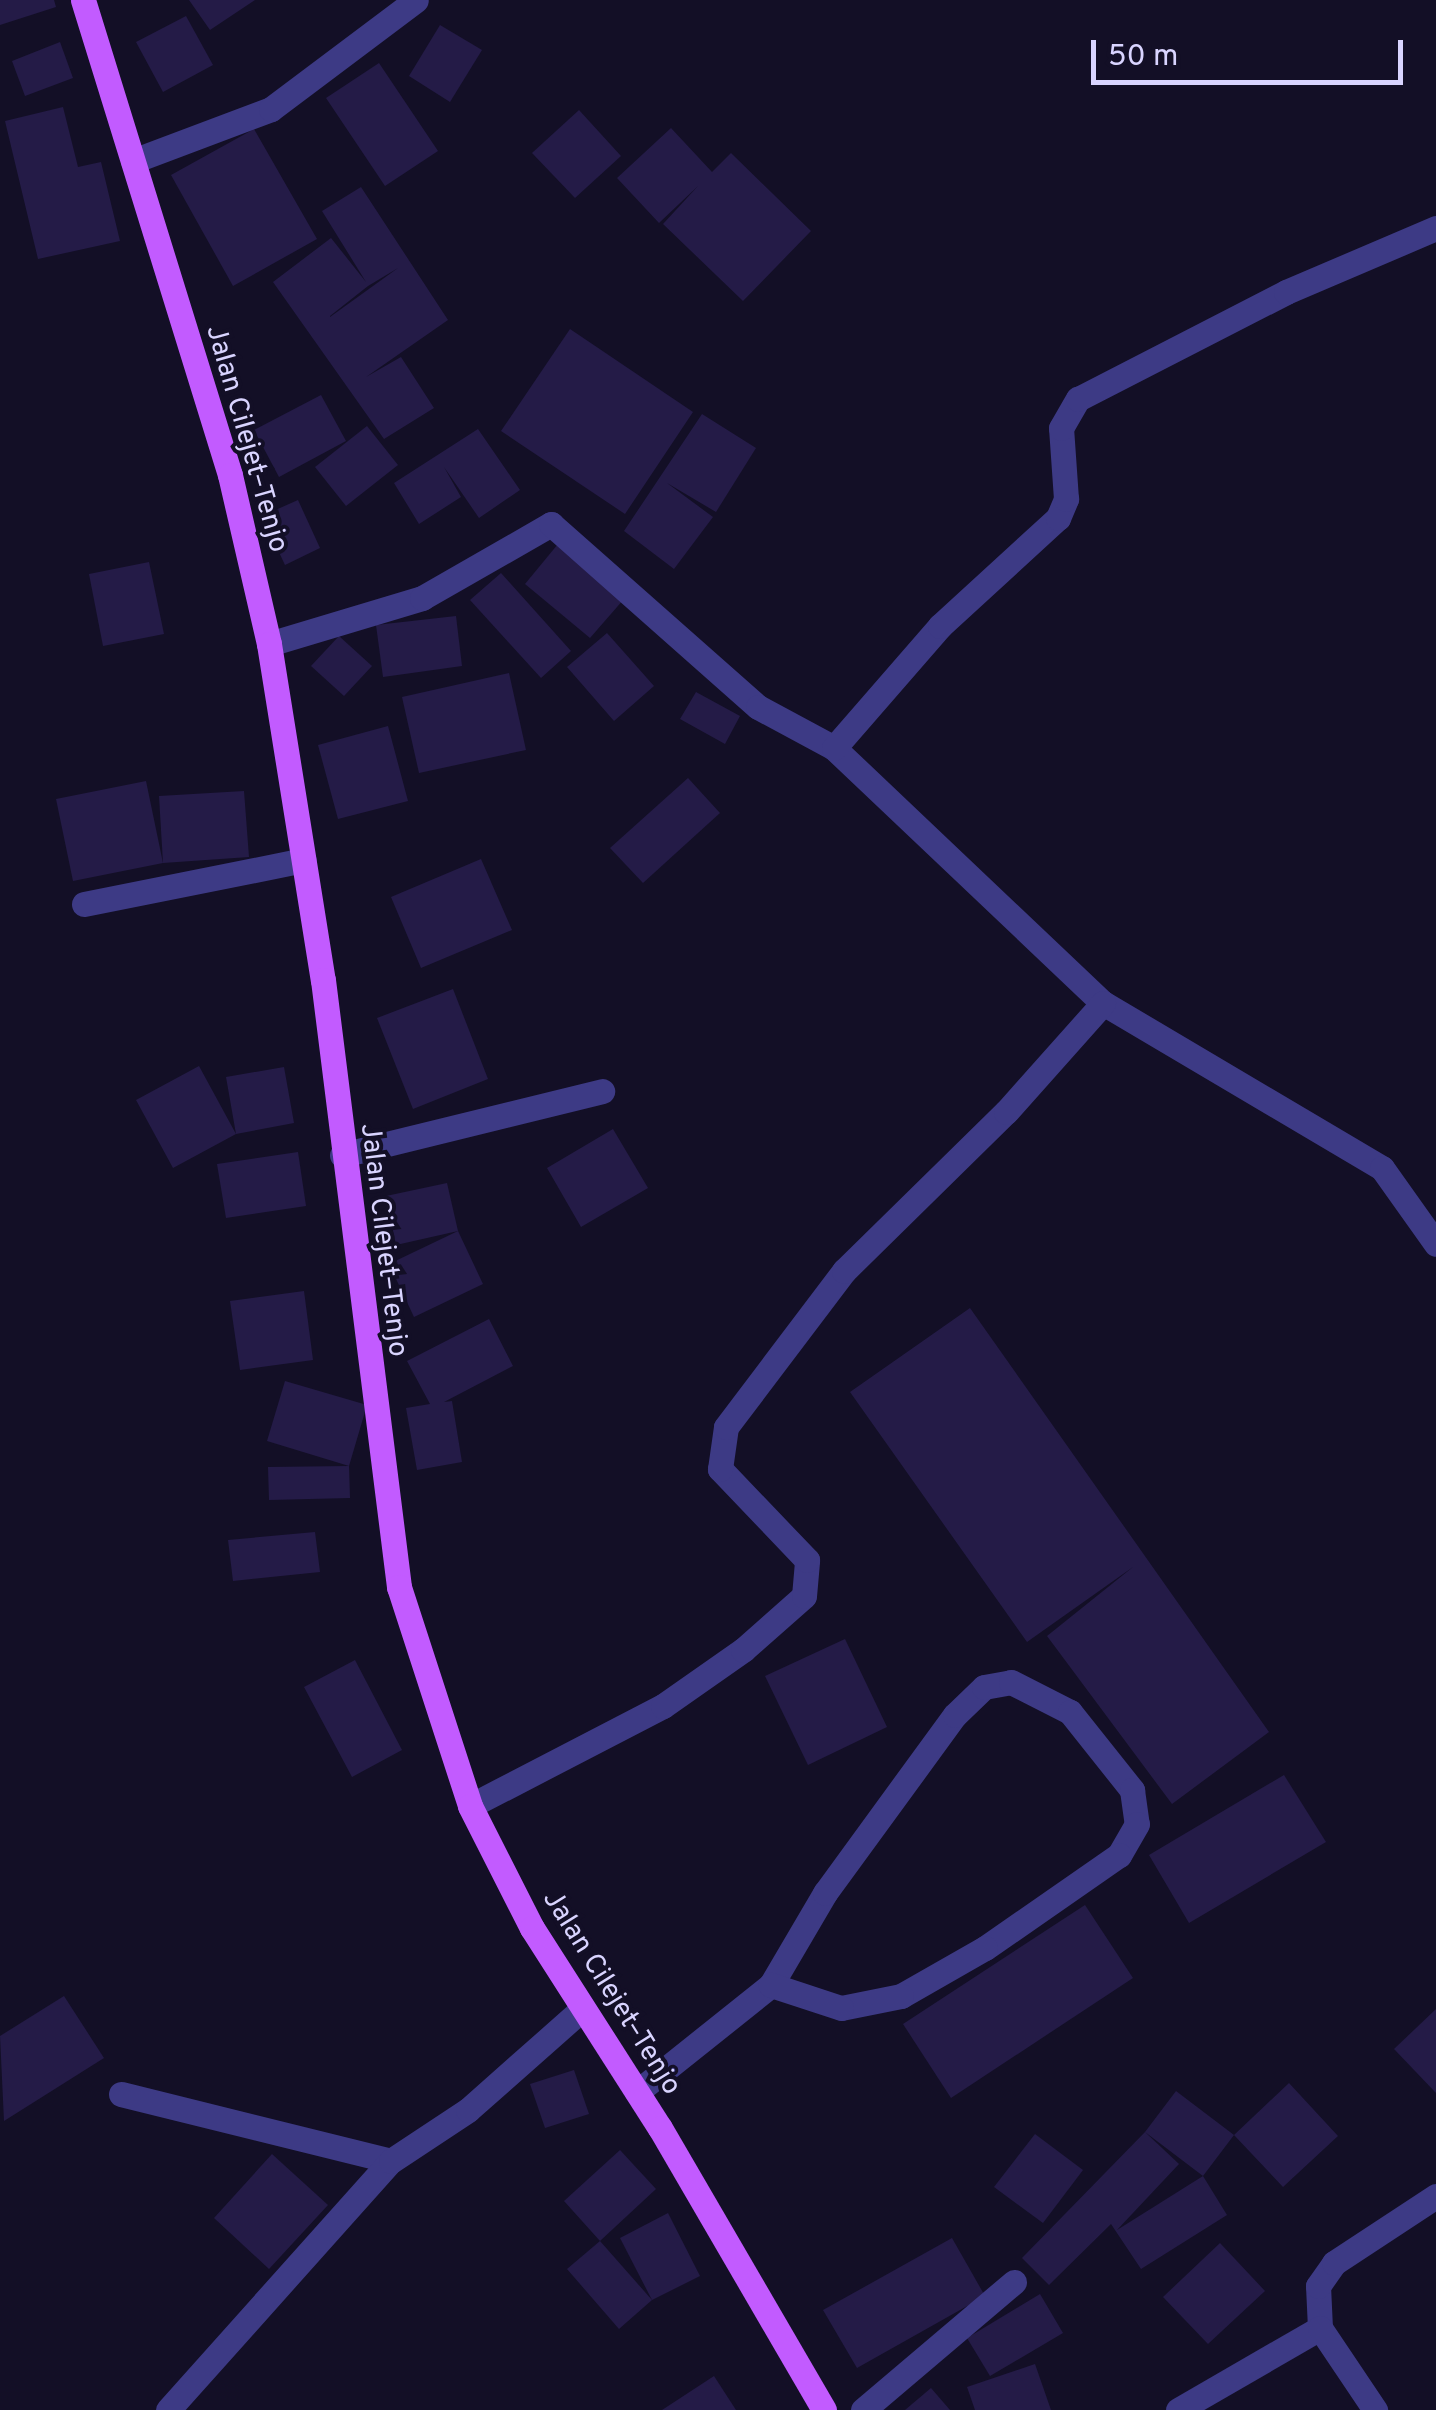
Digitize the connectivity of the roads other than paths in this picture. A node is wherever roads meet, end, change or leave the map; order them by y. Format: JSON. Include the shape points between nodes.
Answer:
{"nodes":[{"id":1,"x":84,"y":0,"type":"edge"},
{"id":2,"x":416,"y":0,"type":"edge"},
{"id":3,"x":133,"y":161,"type":"junction"},
{"id":4,"x":1436,"y":228,"type":"edge"},
{"id":5,"x":269,"y":644,"type":"junction"},
{"id":6,"x":834,"y":748,"type":"junction"},
{"id":7,"x":304,"y":860,"type":"junction"},
{"id":8,"x":84,"y":904,"type":"dead end"},
{"id":9,"x":1104,"y":1003,"type":"junction"},
{"id":10,"x":602,"y":1091,"type":"dead end"},
{"id":11,"x":342,"y":1155,"type":"junction"},
{"id":12,"x":1436,"y":1244,"type":"edge"},
{"id":13,"x":470,"y":1806,"type":"junction"},
{"id":14,"x":771,"y":1985,"type":"junction"},
{"id":15,"x":581,"y":2010,"type":"junction"},
{"id":16,"x":637,"y":2092,"type":"junction"},
{"id":17,"x":121,"y":2094,"type":"dead end"},
{"id":18,"x":390,"y":2161,"type":"junction"},
{"id":19,"x":1436,"y":2196,"type":"edge"},
{"id":20,"x":1014,"y":2282,"type":"dead end"},
{"id":21,"x":1320,"y":2328,"type":"junction"},
{"id":22,"x":168,"y":2410,"type":"edge"},
{"id":23,"x":824,"y":2410,"type":"edge"},
{"id":24,"x":863,"y":2410,"type":"edge"},
{"id":25,"x":1178,"y":2410,"type":"edge"},
{"id":26,"x":1375,"y":2410,"type":"edge"}],
"edges":[{"from":1,"to":3,"type":"main road","name":"Jalan Cilejet–Tenjo"},
{"from":2,"to":3,"type":"street","via":[[270,109]]},
{"from":3,"to":5,"type":"main road","name":"Jalan Cilejet–Tenjo","via":[[230,475]]},
{"from":4,"to":6,"type":"street","via":[[1286,292],[1078,399],[1062,428],[1066,499],[1058,518],[926,640]]},
{"from":5,"to":6,"type":"street","via":[[422,598],[551,524],[758,707]]},
{"from":5,"to":7,"type":"main road","name":"Jalan Cilejet–Tenjo"},
{"from":6,"to":9,"type":"street"},
{"from":7,"to":8,"type":"street"},
{"from":7,"to":11,"type":"main road","name":"Jalan Cilejet–Tenjo"},
{"from":9,"to":12,"type":"street","via":[[1382,1168]]},
{"from":9,"to":13,"type":"street","via":[[1006,1112],[844,1270],[726,1427],[720,1468],[807,1560],[804,1596],[744,1650],[663,1706]]},
{"from":10,"to":11,"type":"street"},
{"from":11,"to":13,"type":"main road","name":"Jalan Cilejet–Tenjo","via":[[399,1587]]},
{"from":13,"to":15,"type":"main road","name":"Jalan Cilejet–Tenjo"},
{"from":14,"to":14,"type":"street","via":[[841,2008],[901,1996],[985,1948],[1119,1854],[1137,1824],[1132,1790],[1070,1712],[1011,1682],[984,1688],[954,1715],[792,1940]]},
{"from":14,"to":16,"type":"street"},
{"from":15,"to":16,"type":"main road","name":"Jalan Cilejet–Tenjo"},
{"from":15,"to":18,"type":"street","via":[[468,2110]]},
{"from":16,"to":23,"type":"main road","name":"Jalan Cilejet–Tenjo"},
{"from":17,"to":18,"type":"street"},
{"from":18,"to":22,"type":"street"},
{"from":19,"to":21,"type":"street","via":[[1334,2263],[1318,2286]]},
{"from":20,"to":24,"type":"street"},
{"from":21,"to":25,"type":"street"},
{"from":21,"to":26,"type":"street"}]}
